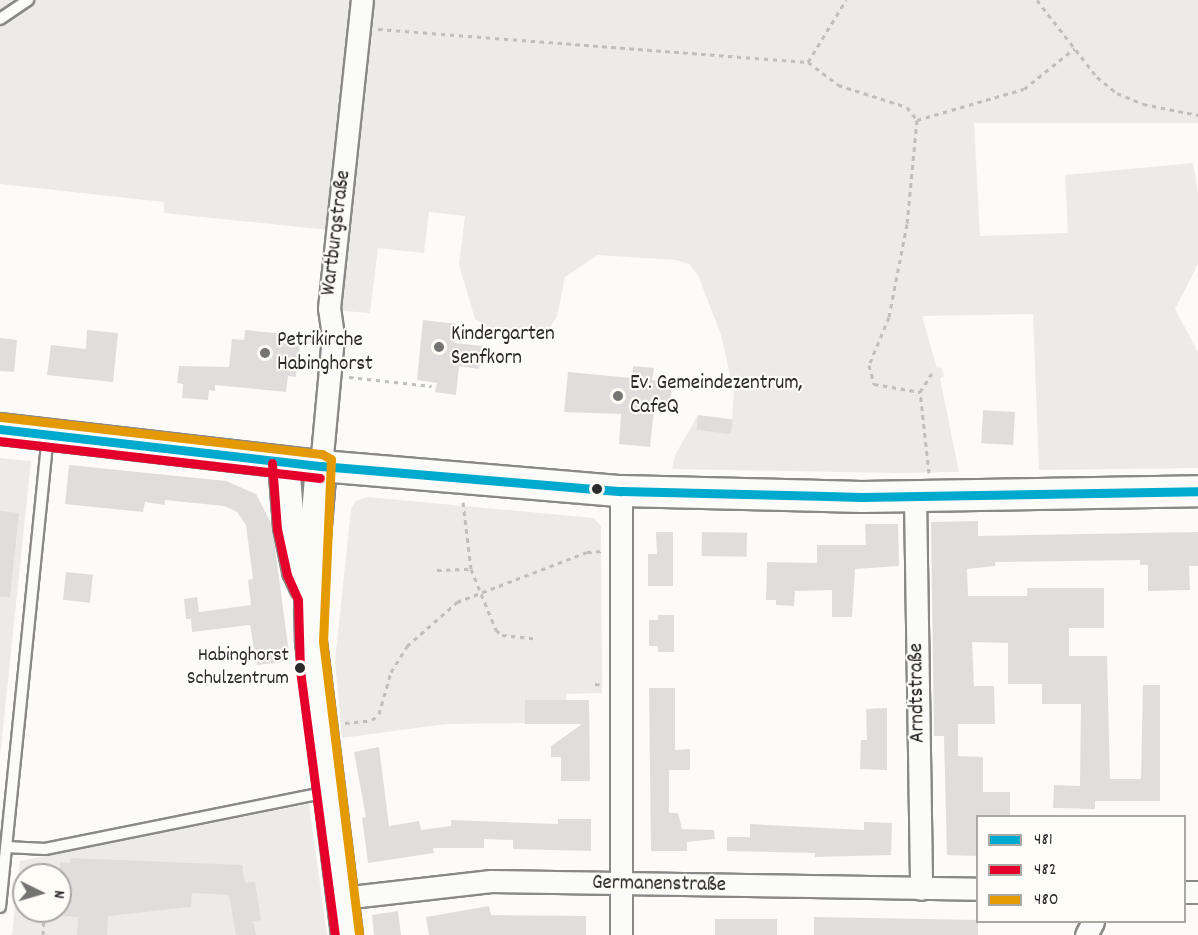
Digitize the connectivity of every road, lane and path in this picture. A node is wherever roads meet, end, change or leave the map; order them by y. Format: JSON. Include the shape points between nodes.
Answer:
{"nodes":[{"id":1,"x":28,"y":0,"type":"edge"},
{"id":2,"x":362,"y":0,"type":"edge"},
{"id":3,"x":846,"y":0,"type":"edge"},
{"id":4,"x":1037,"y":0,"type":"edge"},
{"id":5,"x":0,"y":19,"type":"edge"},
{"id":6,"x":358,"y":28,"type":"junction"},
{"id":7,"x":1075,"y":48,"type":"junction"},
{"id":8,"x":808,"y":62,"type":"junction"},
{"id":9,"x":1198,"y":115,"type":"edge"},
{"id":10,"x":917,"y":120,"type":"junction"},
{"id":11,"x":932,"y":373,"type":"dead end"},
{"id":12,"x":329,"y":375,"type":"junction"},
{"id":13,"x":432,"y":386,"type":"dead end"},
{"id":14,"x":920,"y":392,"type":"junction"},
{"id":15,"x":0,"y":429,"type":"edge"},
{"id":16,"x":49,"y":434,"type":"junction"},
{"id":17,"x":284,"y":462,"type":"junction"},
{"id":18,"x":321,"y":466,"type":"junction"},
{"id":19,"x":465,"y":478,"type":"junction"},
{"id":20,"x":621,"y":491,"type":"junction"},
{"id":21,"x":1198,"y":491,"type":"edge"},
{"id":22,"x":922,"y":496,"type":"junction"},
{"id":23,"x":619,"y":550,"type":"junction"},
{"id":24,"x":471,"y":569,"type":"junction"},
{"id":25,"x":437,"y":570,"type":"dead end"},
{"id":26,"x":477,"y":592,"type":"junction"},
{"id":27,"x":310,"y":597,"type":"junction"},
{"id":28,"x":537,"y":639,"type":"dead end"},
{"id":29,"x":319,"y":726,"type":"junction"},
{"id":30,"x":328,"y":792,"type":"junction"},
{"id":31,"x":6,"y":847,"type":"junction"},
{"id":32,"x":621,"y":885,"type":"junction"},
{"id":33,"x":921,"y":889,"type":"junction"},
{"id":34,"x":976,"y":889,"type":"edge"},
{"id":35,"x":342,"y":898,"type":"junction"},
{"id":36,"x":0,"y":907,"type":"edge"},
{"id":37,"x":347,"y":935,"type":"edge"},
{"id":38,"x":621,"y":935,"type":"edge"}],
"edges":[{"from":1,"to":5,"type":"lane"},
{"from":2,"to":6,"type":"street","name":"Wartburgstraße"},
{"from":3,"to":8,"type":"path"},
{"from":4,"to":7,"type":"path"},
{"from":6,"to":8,"type":"path"},
{"from":6,"to":12,"type":"street","name":"Wartburgstraße","via":[[328,308],[333,336]]},
{"from":7,"to":9,"type":"path","via":[[1097,77],[1117,93],[1143,104]]},
{"from":7,"to":10,"type":"path","via":[[1024,89]]},
{"from":8,"to":10,"type":"path","via":[[838,85],[907,107]]},
{"from":10,"to":14,"type":"path","via":[[898,274],[889,317],[869,365],[874,384]]},
{"from":11,"to":14,"type":"path"},
{"from":12,"to":13,"type":"path"},
{"from":12,"to":18,"type":"street","name":"Wartburgstraße"},
{"from":14,"to":22,"type":"path","via":[[929,456]]},
{"from":15,"to":16,"type":"main road"},
{"from":16,"to":17,"type":"main road"},
{"from":16,"to":31,"type":"lane"},
{"from":17,"to":18,"type":"main road"},
{"from":17,"to":27,"type":"main road","via":[[291,538],[298,571]]},
{"from":18,"to":19,"type":"main road"},
{"from":18,"to":27,"type":"main road"},
{"from":19,"to":20,"type":"main road"},
{"from":19,"to":24,"type":"path","via":[[463,513]]},
{"from":20,"to":22,"type":"main road"},
{"from":20,"to":23,"type":"street"},
{"from":21,"to":22,"type":"main road"},
{"from":22,"to":33,"type":"street","name":"Arndtstraße"},
{"from":23,"to":26,"type":"path","via":[[588,552]]},
{"from":23,"to":32,"type":"street"},
{"from":24,"to":25,"type":"path"},
{"from":24,"to":26,"type":"path"},
{"from":26,"to":28,"type":"path","via":[[502,635]]},
{"from":26,"to":29,"type":"path","via":[[436,617],[407,646],[391,672],[379,714],[372,720]]},
{"from":27,"to":29,"type":"main road"},
{"from":29,"to":30,"type":"main road"},
{"from":30,"to":31,"type":"lane","via":[[45,849]]},
{"from":30,"to":35,"type":"main road"},
{"from":31,"to":36,"type":"lane"},
{"from":32,"to":33,"type":"street","name":"Germanenstraße"},
{"from":32,"to":35,"type":"street","name":"Germanenstraße","via":[[491,881]]},
{"from":32,"to":38,"type":"street"},
{"from":33,"to":34,"type":"street","name":"Germanenstraße"},
{"from":35,"to":37,"type":"main road"}]}
